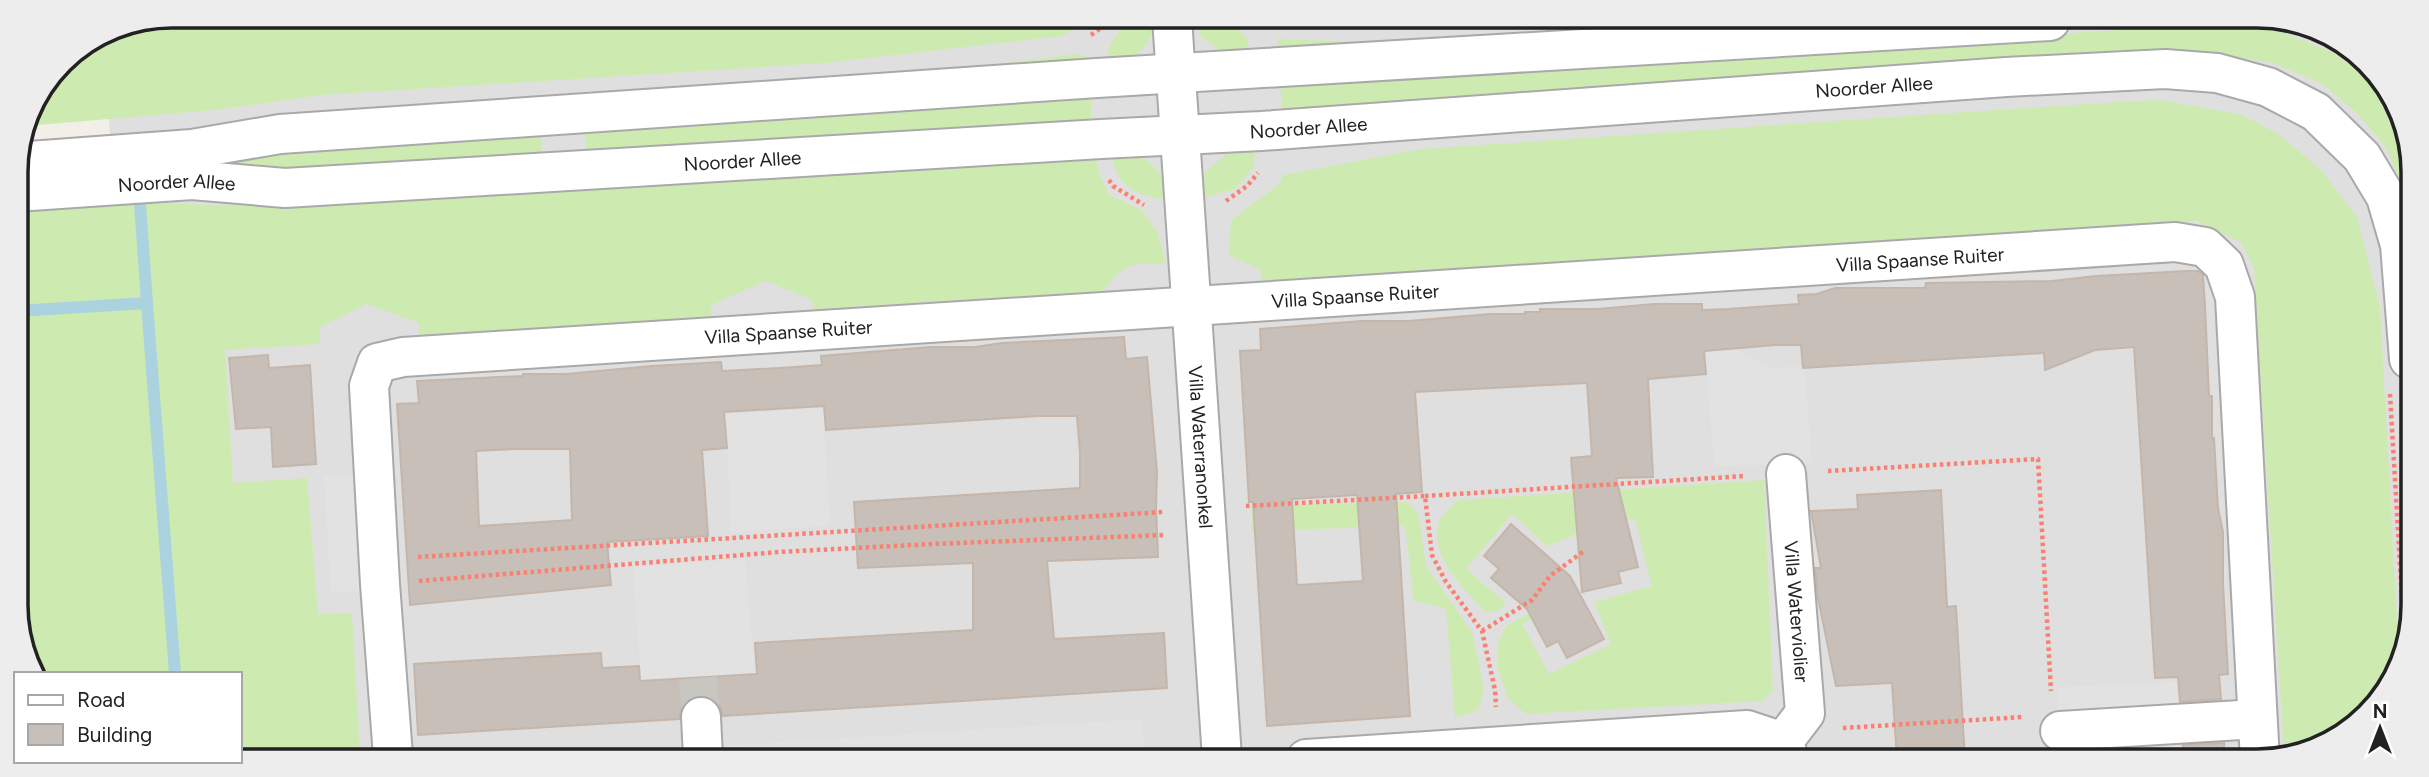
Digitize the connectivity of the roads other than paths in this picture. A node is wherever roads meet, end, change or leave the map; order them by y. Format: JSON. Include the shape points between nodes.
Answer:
{"nodes":[{"id":1,"x":1173,"y":28,"type":"edge"},
{"id":2,"x":1923,"y":28,"type":"edge"},
{"id":3,"x":1176,"y":75,"type":"junction"},
{"id":4,"x":1180,"y":136,"type":"junction"},
{"id":5,"x":28,"y":161,"type":"edge"},
{"id":6,"x":28,"y":191,"type":"edge"},
{"id":7,"x":2401,"y":258,"type":"edge"},
{"id":8,"x":1192,"y":305,"type":"junction"},
{"id":9,"x":1786,"y":474,"type":"road end"},
{"id":10,"x":701,"y":717,"type":"tunnel mouth"},
{"id":11,"x":2056,"y":717,"type":"road end"},
{"id":12,"x":2257,"y":719,"type":"junction"},
{"id":13,"x":392,"y":749,"type":"edge"},
{"id":14,"x":703,"y":749,"type":"edge"},
{"id":15,"x":1221,"y":749,"type":"edge"},
{"id":16,"x":1480,"y":749,"type":"edge"},
{"id":17,"x":1783,"y":749,"type":"edge"},
{"id":18,"x":1788,"y":749,"type":"edge"},
{"id":19,"x":2259,"y":749,"type":"edge"}],
"edges":[{"from":1,"to":3,"type":"street","name":"Villa Waterranonkel"},
{"from":2,"to":3,"type":"street","name":"Noorder Allee"},
{"from":3,"to":4,"type":"street","name":"Villa Waterranonkel"},
{"from":3,"to":5,"type":"street","name":"Noorder Allee","via":[[280,134],[192,149]]},
{"from":4,"to":6,"type":"street","name":"Noorder Allee","via":[[285,188],[192,180]]},
{"from":4,"to":7,"type":"street","name":"Noorder Allee","via":[[2006,77],[2165,69],[2217,73],[2269,87],[2316,112],[2362,157],[2386,197]]},
{"from":4,"to":8,"type":"street","name":"Villa Waterranonkel"},
{"from":8,"to":12,"type":"street","name":"Villa Spaanse Ruiter","via":[[2175,242],[2205,247],[2224,265],[2235,297]]},
{"from":8,"to":13,"type":"street","name":"Villa Spaanse Ruiter","via":[[417,356],[377,363],[369,386]]},
{"from":8,"to":15,"type":"street","name":"Villa Waterranonkel"},
{"from":9,"to":18,"type":"street","name":"Villa Waterviolier","via":[[1805,713]]},
{"from":10,"to":14,"type":"street"},
{"from":11,"to":12,"type":"street"},
{"from":12,"to":19,"type":"street","name":"Villa Spaanse Ruiter"},
{"from":16,"to":17,"type":"street","via":[[1747,730]]}]}
